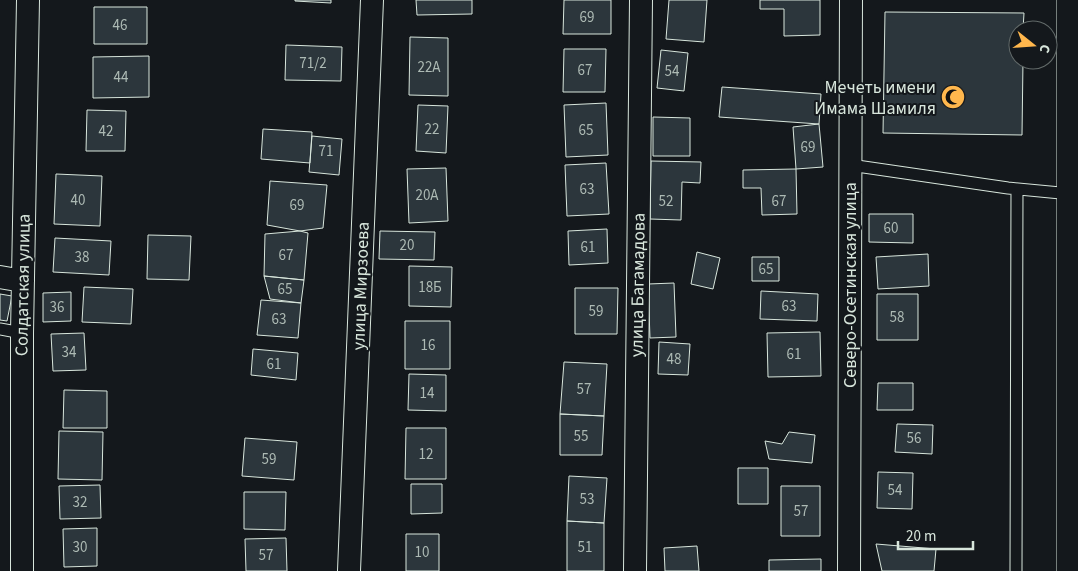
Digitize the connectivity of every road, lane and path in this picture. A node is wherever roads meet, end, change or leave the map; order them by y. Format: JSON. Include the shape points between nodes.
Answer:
{"nodes":[{"id":1,"x":28,"y":0,"type":"edge"},
{"id":2,"x":372,"y":0,"type":"edge"},
{"id":3,"x":641,"y":0,"type":"edge"},
{"id":4,"x":851,"y":0,"type":"edge"},
{"id":5,"x":1070,"y":0,"type":"edge"},
{"id":6,"x":850,"y":165,"type":"junction"},
{"id":7,"x":1017,"y":189,"type":"junction"},
{"id":8,"x":1071,"y":194,"type":"junction"},
{"id":9,"x":0,"y":277,"type":"edge"},
{"id":10,"x":23,"y":281,"type":"junction"},
{"id":11,"x":0,"y":329,"type":"edge"},
{"id":12,"x":22,"y":333,"type":"junction"},
{"id":13,"x":22,"y":571,"type":"edge"},
{"id":14,"x":350,"y":571,"type":"edge"},
{"id":15,"x":635,"y":571,"type":"edge"},
{"id":16,"x":849,"y":571,"type":"edge"},
{"id":17,"x":1016,"y":571,"type":"edge"},
{"id":18,"x":1071,"y":571,"type":"edge"}],
"edges":[{"from":1,"to":10,"type":"street","name":"Солдатская улица"},
{"from":2,"to":14,"type":"street","name":"улица Мирзоева"},
{"from":3,"to":15,"type":"street","name":"улица Багамадова"},
{"from":4,"to":6,"type":"street","name":"Северо-Осетинская улица"},
{"from":5,"to":8,"type":"main road"},
{"from":6,"to":7,"type":"lane"},
{"from":6,"to":16,"type":"street","name":"Северо-Осетинская улица"},
{"from":7,"to":8,"type":"lane"},
{"from":7,"to":17,"type":"lane"},
{"from":8,"to":18,"type":"main road"},
{"from":9,"to":10,"type":"street"},
{"from":10,"to":12,"type":"street","name":"Солдатская улица"},
{"from":11,"to":12,"type":"lane"},
{"from":12,"to":13,"type":"street","name":"Солдатская улица"}]}
